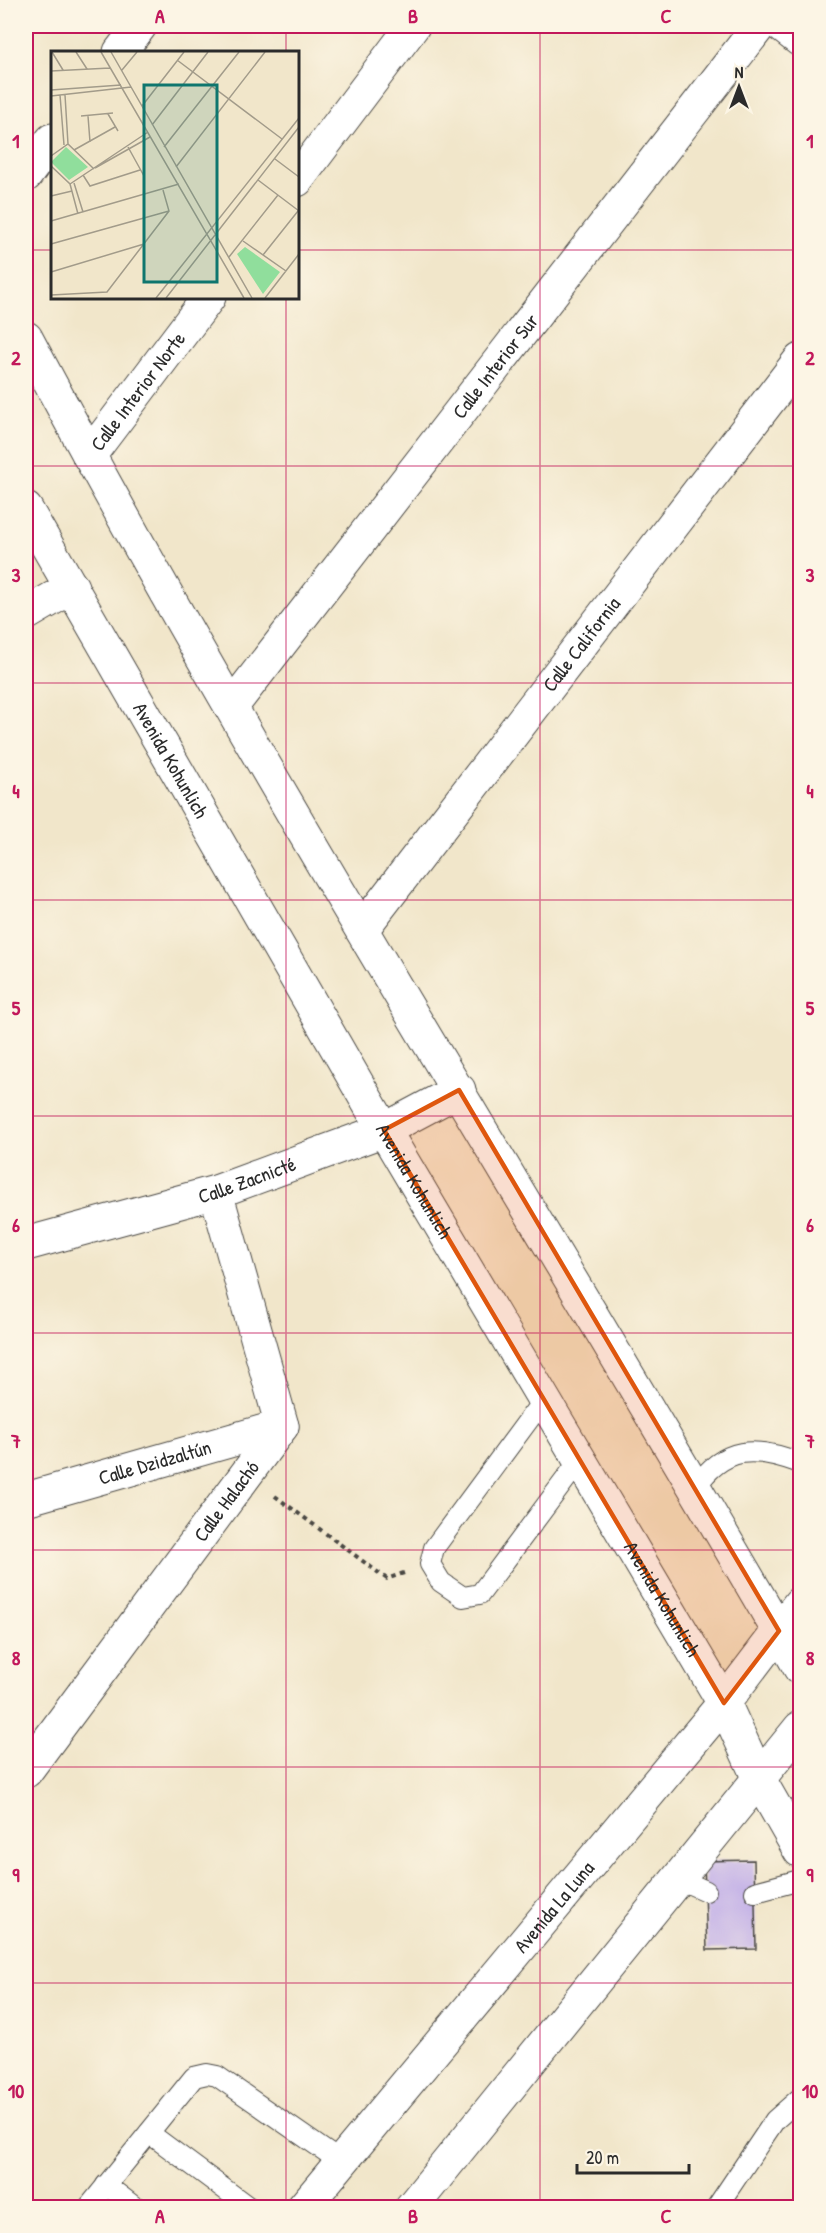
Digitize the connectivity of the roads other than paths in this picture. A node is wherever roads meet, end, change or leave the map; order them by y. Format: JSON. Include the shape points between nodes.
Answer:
{"nodes":[{"id":1,"x":140,"y":26,"type":"edge"},
{"id":2,"x":413,"y":26,"type":"edge"},
{"id":3,"x":759,"y":26,"type":"edge"},
{"id":4,"x":782,"y":26,"type":"edge"},
{"id":5,"x":801,"y":40,"type":"edge"},
{"id":6,"x":121,"y":51,"type":"edge"},
{"id":7,"x":51,"y":141,"type":"edge"},
{"id":8,"x":26,"y":175,"type":"edge"},
{"id":9,"x":298,"y":179,"type":"edge"},
{"id":10,"x":208,"y":298,"type":"edge"},
{"id":11,"x":26,"y":338,"type":"edge"},
{"id":12,"x":801,"y":360,"type":"edge"},
{"id":13,"x":89,"y":456,"type":"junction"},
{"id":14,"x":30,"y":530,"type":"edge"},
{"id":15,"x":72,"y":587,"type":"junction"},
{"id":16,"x":26,"y":614,"type":"edge"},
{"id":17,"x":232,"y":706,"type":"junction"},
{"id":18,"x":363,"y":928,"type":"junction"},
{"id":19,"x":459,"y":1090,"type":"junction"},
{"id":20,"x":384,"y":1130,"type":"junction"},
{"id":21,"x":216,"y":1192,"type":"junction"},
{"id":22,"x":26,"y":1244,"type":"edge"},
{"id":23,"x":544,"y":1399,"type":"junction"},
{"id":24,"x":282,"y":1426,"type":"junction"},
{"id":25,"x":580,"y":1460,"type":"junction"},
{"id":26,"x":801,"y":1464,"type":"edge"},
{"id":27,"x":694,"y":1488,"type":"junction"},
{"id":28,"x":26,"y":1499,"type":"edge"},
{"id":29,"x":801,"y":1603,"type":"edge"},
{"id":30,"x":779,"y":1631,"type":"junction"},
{"id":31,"x":801,"y":1668,"type":"edge"},
{"id":32,"x":724,"y":1703,"type":"junction"},
{"id":33,"x":801,"y":1728,"type":"edge"},
{"id":34,"x":26,"y":1771,"type":"edge"},
{"id":35,"x":760,"y":1781,"type":"junction"},
{"id":36,"x":801,"y":1851,"type":"edge"},
{"id":37,"x":801,"y":1880,"type":"edge"},
{"id":38,"x":755,"y":1892,"type":"dead end"},
{"id":39,"x":801,"y":2098,"type":"edge"},
{"id":40,"x":149,"y":2133,"type":"junction"},
{"id":41,"x":341,"y":2162,"type":"junction"},
{"id":42,"x":106,"y":2185,"type":"junction"},
{"id":43,"x":88,"y":2208,"type":"edge"},
{"id":44,"x":136,"y":2208,"type":"edge"},
{"id":45,"x":250,"y":2208,"type":"edge"},
{"id":46,"x":303,"y":2208,"type":"edge"},
{"id":47,"x":411,"y":2208,"type":"edge"},
{"id":48,"x":716,"y":2208,"type":"edge"}],
"edges":[{"from":1,"to":6,"type":"street"},
{"from":2,"to":9,"type":"street"},
{"from":3,"to":17,"type":"street","name":"Calle Interior Sur"},
{"from":4,"to":5,"type":"street"},
{"from":7,"to":8,"type":"street"},
{"from":10,"to":13,"type":"street","name":"Calle Interior Norte"},
{"from":11,"to":13,"type":"street"},
{"from":12,"to":18,"type":"street","name":"Calle California"},
{"from":13,"to":17,"type":"street"},
{"from":14,"to":15,"type":"street","name":"Avenida Kohunlich"},
{"from":15,"to":16,"type":"street"},
{"from":15,"to":20,"type":"street","name":"Avenida Kohunlich"},
{"from":17,"to":18,"type":"street"},
{"from":18,"to":19,"type":"street"},
{"from":19,"to":20,"type":"street","name":"Calle Zacnicté"},
{"from":19,"to":27,"type":"street"},
{"from":20,"to":21,"type":"street","name":"Calle Zacnicté"},
{"from":20,"to":23,"type":"street","name":"Avenida Kohunlich"},
{"from":21,"to":22,"type":"street","name":"Calle Zacnicté"},
{"from":21,"to":24,"type":"street"},
{"from":23,"to":25,"type":"street","name":"Avenida Kohunlich"},
{"from":23,"to":25,"type":"lane","via":[[434,1548],[430,1564],[441,1582],[463,1597],[480,1594]]},
{"from":24,"to":28,"type":"street","name":"Calle Dzidzaltún"},
{"from":24,"to":34,"type":"street","name":"Calle Halachó"},
{"from":25,"to":32,"type":"street","name":"Avenida Kohunlich"},
{"from":26,"to":27,"type":"lane","via":[[772,1453],[730,1455],[708,1469]]},
{"from":27,"to":30,"type":"street"},
{"from":29,"to":30,"type":"street","name":"Avenida La Luna"},
{"from":30,"to":31,"type":"street"},
{"from":30,"to":32,"type":"street","name":"Avenida La Luna"},
{"from":32,"to":35,"type":"street","name":"Avenida Kohunlich"},
{"from":32,"to":41,"type":"street","name":"Avenida La Luna"},
{"from":33,"to":35,"type":"street"},
{"from":35,"to":36,"type":"street","name":"Avenida Kohunlich"},
{"from":35,"to":47,"type":"street","via":[[692,1885]]},
{"from":37,"to":38,"type":"lane"},
{"from":39,"to":48,"type":"lane","via":[[776,2120]]},
{"from":40,"to":41,"type":"lane","via":[[194,2078],[207,2074],[217,2076]]},
{"from":40,"to":42,"type":"lane"},
{"from":40,"to":45,"type":"lane"},
{"from":41,"to":46,"type":"street","name":"Avenida La Luna"},
{"from":42,"to":43,"type":"lane"},
{"from":42,"to":44,"type":"lane"}]}
